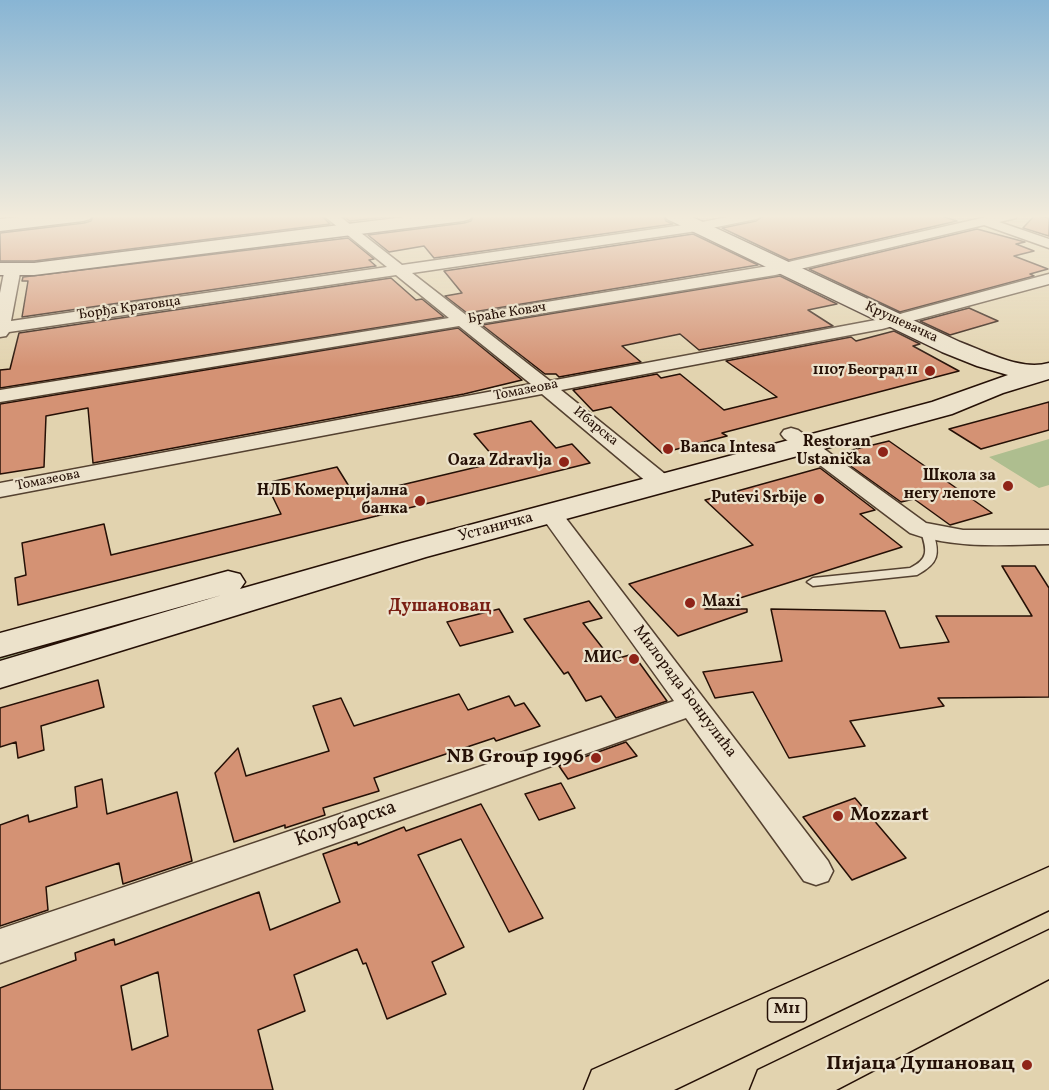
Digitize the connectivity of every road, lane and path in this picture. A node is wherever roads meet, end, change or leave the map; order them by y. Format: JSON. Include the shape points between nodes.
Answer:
{"nodes":[{"id":1,"x":68,"y":266,"type":"edge"},
{"id":2,"x":395,"y":266,"type":"edge"},
{"id":3,"x":429,"y":266,"type":"edge"},
{"id":4,"x":792,"y":266,"type":"edge"},
{"id":5,"x":787,"y":267,"type":"junction"},
{"id":6,"x":400,"y":270,"type":"junction"},
{"id":7,"x":6,"y":274,"type":"edge"},
{"id":8,"x":1049,"y":279,"type":"edge"},
{"id":9,"x":462,"y":321,"type":"junction"},
{"id":10,"x":896,"y":321,"type":"junction"},
{"id":11,"x":0,"y":330,"type":"edge"},
{"id":12,"x":1044,"y":375,"type":"edge"},
{"id":13,"x":546,"y":387,"type":"junction"},
{"id":14,"x":0,"y":396,"type":"edge"},
{"id":15,"x":798,"y":440,"type":"junction"},
{"id":16,"x":657,"y":477,"type":"junction"},
{"id":17,"x":0,"y":490,"type":"edge"},
{"id":18,"x":550,"y":513,"type":"junction"},
{"id":19,"x":927,"y":532,"type":"junction"},
{"id":20,"x":1049,"y":537,"type":"edge"},
{"id":21,"x":813,"y":582,"type":"dead end"},
{"id":22,"x":0,"y":645,"type":"edge"},
{"id":23,"x":0,"y":675,"type":"edge"},
{"id":24,"x":693,"y":705,"type":"junction"},
{"id":25,"x":816,"y":871,"type":"dead end"},
{"id":26,"x":1049,"y":887,"type":"edge"},
{"id":27,"x":0,"y":946,"type":"edge"},
{"id":28,"x":1049,"y":953,"type":"edge"},
{"id":29,"x":612,"y":1090,"type":"edge"},
{"id":30,"x":778,"y":1090,"type":"edge"}],
"edges":[{"from":1,"to":7,"type":"main road"},
{"from":2,"to":6,"type":"street","name":"Ибарска"},
{"from":3,"to":6,"type":"street","name":"Ђорђа Кратовца"},
{"from":4,"to":5,"type":"street","name":"Браће Ковач"},
{"from":5,"to":9,"type":"street","name":"Браће Ковач"},
{"from":5,"to":10,"type":"main road","name":"Крушевачка"},
{"from":6,"to":9,"type":"street","name":"Ибарска"},
{"from":6,"to":11,"type":"street","name":"Ђорђа Кратовца"},
{"from":7,"to":11,"type":"street"},
{"from":8,"to":10,"type":"street","name":"Томазеова"},
{"from":9,"to":13,"type":"street","name":"Ибарска"},
{"from":9,"to":14,"type":"street","name":"Браће Ковач"},
{"from":10,"to":12,"type":"main road","name":"Крушевачка","via":[[986,361]]},
{"from":10,"to":13,"type":"street","name":"Томазеова"},
{"from":12,"to":15,"type":"main road","name":"Устаничка","via":[[994,387],[941,393]]},
{"from":13,"to":16,"type":"street","name":"Ибарска"},
{"from":13,"to":17,"type":"street","name":"Томазеова"},
{"from":15,"to":16,"type":"main road","name":"Устаничка"},
{"from":15,"to":19,"type":"street"},
{"from":16,"to":18,"type":"main road","name":"Устаничка"},
{"from":16,"to":22,"type":"main road","name":"Устаничка","via":[[480,514]]},
{"from":18,"to":23,"type":"main road","name":"Устаничка","via":[[235,602]]},
{"from":18,"to":24,"type":"street","name":"Милорада Бонџулића"},
{"from":19,"to":20,"type":"street"},
{"from":19,"to":21,"type":"lane","via":[[931,557],[927,566],[913,572]]},
{"from":24,"to":25,"type":"street","name":"Милорада Бонџулића"},
{"from":24,"to":27,"type":"street","name":"Колубарска"},
{"from":26,"to":29,"type":"highway","number":"M11"},
{"from":28,"to":30,"type":"highway"}]}
